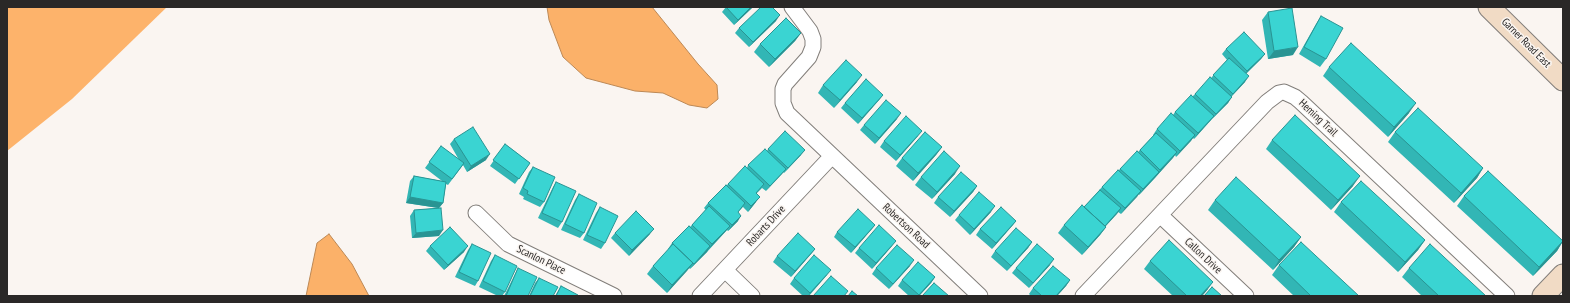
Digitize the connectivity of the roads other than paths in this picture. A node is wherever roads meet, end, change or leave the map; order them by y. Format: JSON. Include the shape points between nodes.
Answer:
{"nodes":[{"id":1,"x":792,"y":7,"type":"edge"},
{"id":2,"x":1489,"y":7,"type":"edge"},
{"id":3,"x":1563,"y":80,"type":"edge"},
{"id":4,"x":832,"y":156,"type":"junction"},
{"id":5,"x":476,"y":213,"type":"dead end"},
{"id":6,"x":1160,"y":215,"type":"junction"},
{"id":7,"x":725,"y":270,"type":"junction"},
{"id":8,"x":1563,"y":275,"type":"edge"},
{"id":9,"x":614,"y":296,"type":"edge"},
{"id":10,"x":700,"y":296,"type":"edge"},
{"id":11,"x":752,"y":296,"type":"edge"},
{"id":12,"x":980,"y":296,"type":"edge"},
{"id":13,"x":1083,"y":296,"type":"edge"},
{"id":14,"x":1246,"y":296,"type":"edge"},
{"id":15,"x":1507,"y":296,"type":"edge"},
{"id":16,"x":1544,"y":296,"type":"edge"}],
"edges":[{"from":1,"to":4,"type":"street","name":"Robertson Road","via":[[810,31],[813,47],[809,57],[785,84],[782,103],[787,113]]},
{"from":2,"to":3,"type":"main road","name":"Garner Road East"},
{"from":4,"to":7,"type":"street","name":"Robarts Drive"},
{"from":4,"to":12,"type":"street","name":"Robertson Road"},
{"from":5,"to":9,"type":"street","name":"Scanlon Place","via":[[508,244]]},
{"from":6,"to":13,"type":"street","name":"Heming Trail"},
{"from":6,"to":14,"type":"street","name":"Callon Drive"},
{"from":6,"to":15,"type":"street","name":"Heming Trail","via":[[1273,97],[1279,92],[1284,92],[1302,102]]},
{"from":7,"to":10,"type":"street","name":"Robarts Drive"},
{"from":7,"to":11,"type":"street"},
{"from":8,"to":16,"type":"main road"}]}
